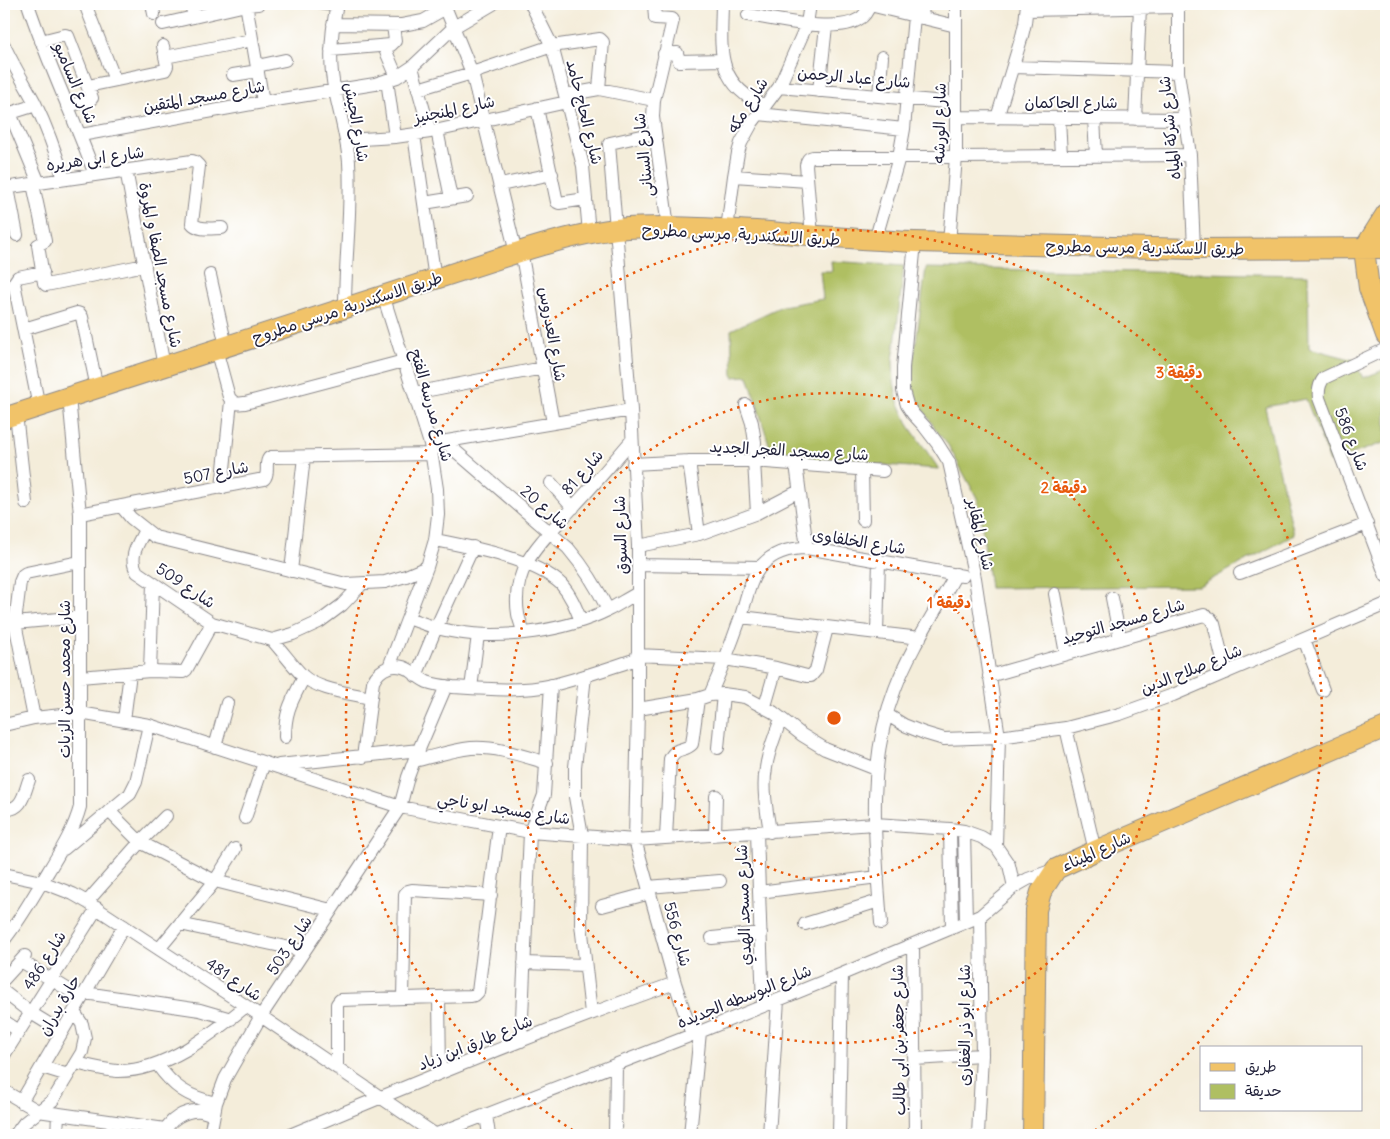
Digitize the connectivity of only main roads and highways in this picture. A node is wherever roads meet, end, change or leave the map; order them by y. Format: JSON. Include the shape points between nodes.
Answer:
{"nodes":[{"id":1,"x":1386,"y":214,"type":"edge"},
{"id":2,"x":1386,"y":248,"type":"edge"},
{"id":3,"x":1364,"y":249,"type":"junction"},
{"id":4,"x":1386,"y":335,"type":"edge"},
{"id":5,"x":10,"y":416,"type":"edge"},
{"id":6,"x":1386,"y":727,"type":"edge"},
{"id":7,"x":1033,"y":1135,"type":"edge"}],
"edges":[{"from":1,"to":3,"type":"main road"},
{"from":2,"to":3,"type":"main road","name":"طريق الاسكندرية, مرسى مطروح"},
{"from":3,"to":4,"type":"main road","via":[[1369,288]]},
{"from":3,"to":5,"type":"main road","name":"طريق الاسكندرية, مرسى مطروح","via":[[949,243],[875,241],[727,229],[615,229],[518,252]]},
{"from":6,"to":7,"type":"main road","name":"شارع الميناء","via":[[1056,869],[1041,892],[1036,910]]}]}
